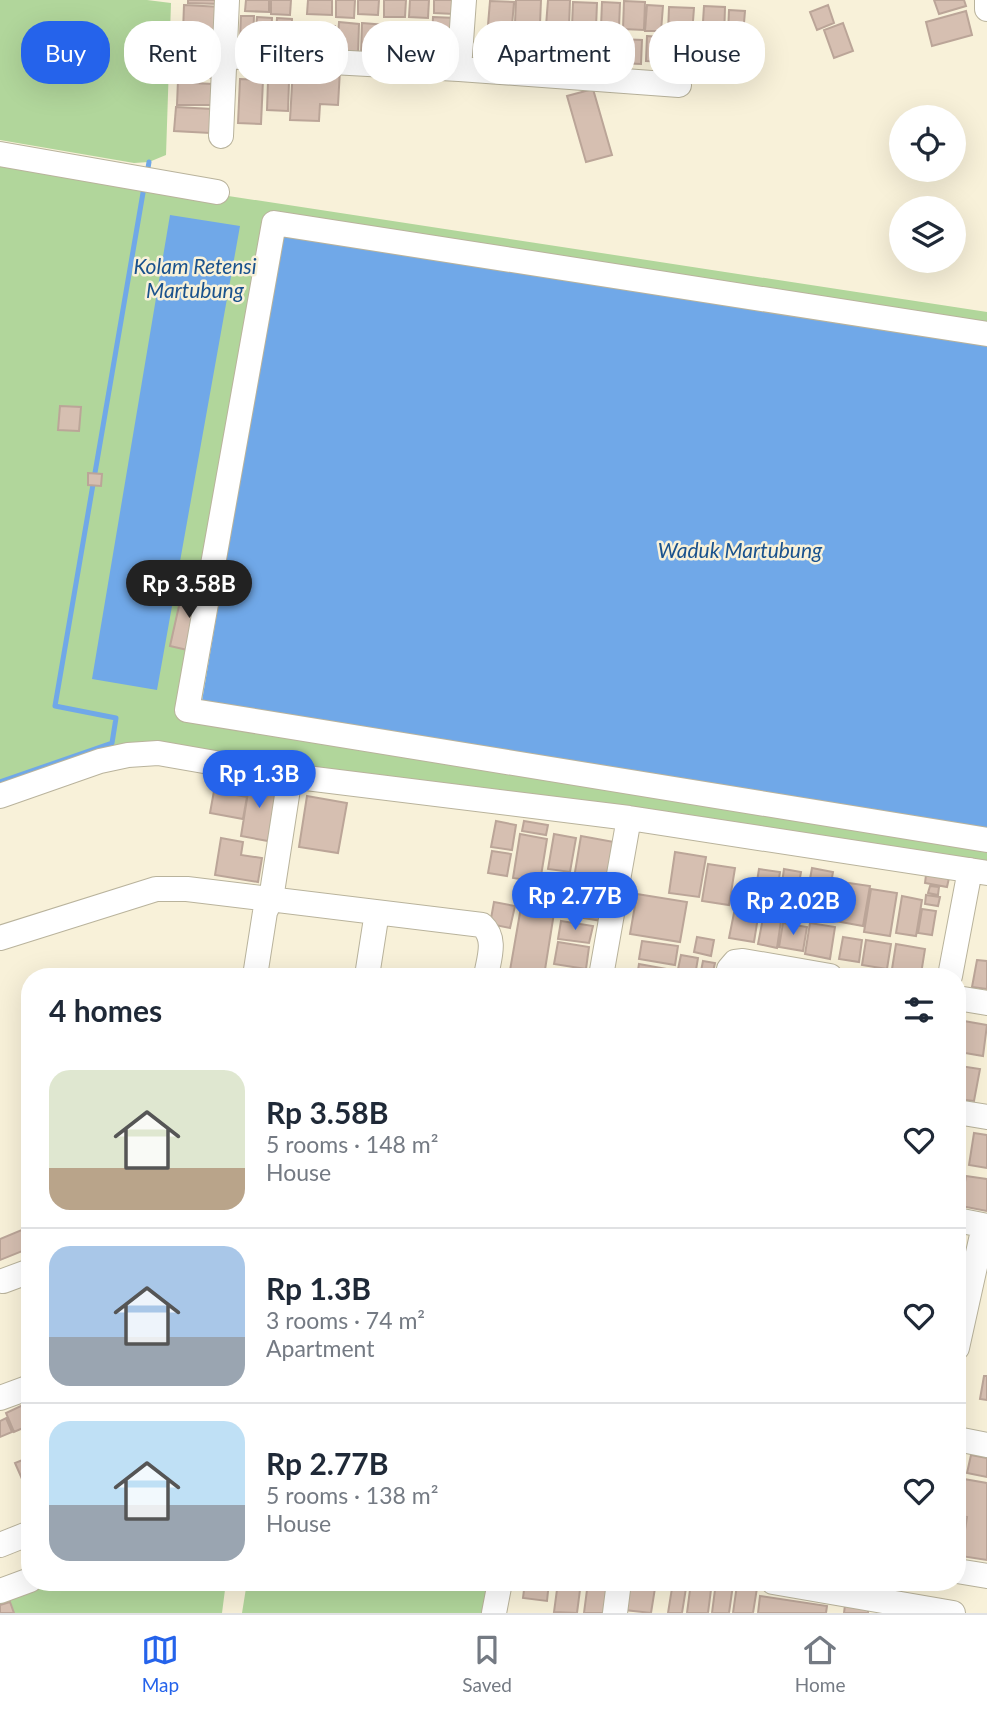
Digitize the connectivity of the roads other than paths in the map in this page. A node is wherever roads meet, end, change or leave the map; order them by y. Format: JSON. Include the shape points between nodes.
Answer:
{"nodes":[{"id":1,"x":227,"y":0,"type":"edge"},
{"id":2,"x":464,"y":0,"type":"edge"},
{"id":3,"x":987,"y":0,"type":"edge"},
{"id":4,"x":987,"y":9,"type":"edge"},
{"id":5,"x":223,"y":56,"type":"junction"},
{"id":6,"x":362,"y":64,"type":"edge"},
{"id":7,"x":459,"y":69,"type":"joint"},
{"id":8,"x":680,"y":85,"type":"dead end"},
{"id":9,"x":221,"y":136,"type":"dead end"},
{"id":10,"x":0,"y":154,"type":"edge"},
{"id":11,"x":217,"y":192,"type":"dead end"},
{"id":12,"x":987,"y":334,"type":"edge"},
{"id":13,"x":290,"y":776,"type":"junction"},
{"id":14,"x":0,"y":796,"type":"edge"},
{"id":15,"x":629,"y":818,"type":"junction"},
{"id":16,"x":987,"y":840,"type":"edge"},
{"id":17,"x":978,"y":871,"type":"edge"},
{"id":18,"x":271,"y":898,"type":"junction"},
{"id":19,"x":377,"y":912,"type":"junction"},
{"id":20,"x":0,"y":939,"type":"edge"},
{"id":21,"x":257,"y":968,"type":"edge"},
{"id":22,"x":368,"y":968,"type":"edge"},
{"id":23,"x":487,"y":968,"type":"edge"},
{"id":24,"x":602,"y":968,"type":"edge"},
{"id":25,"x":730,"y":968,"type":"edge"},
{"id":26,"x":784,"y":968,"type":"edge"},
{"id":27,"x":952,"y":968,"type":"edge"},
{"id":28,"x":966,"y":1000,"type":"edge"},
{"id":29,"x":987,"y":1003,"type":"edge"},
{"id":30,"x":966,"y":1114,"type":"edge"},
{"id":31,"x":987,"y":1117,"type":"edge"},
{"id":32,"x":966,"y":1222,"type":"edge"},
{"id":33,"x":985,"y":1226,"type":"edge"},
{"id":34,"x":21,"y":1274,"type":"edge"},
{"id":35,"x":3,"y":1281,"type":"dead end"},
{"id":36,"x":966,"y":1309,"type":"edge"},
{"id":37,"x":21,"y":1390,"type":"edge"},
{"id":38,"x":0,"y":1398,"type":"edge"},
{"id":39,"x":966,"y":1441,"type":"edge"},
{"id":40,"x":987,"y":1445,"type":"edge"},
{"id":41,"x":21,"y":1537,"type":"edge"},
{"id":42,"x":0,"y":1545,"type":"edge"},
{"id":43,"x":966,"y":1573,"type":"edge"},
{"id":44,"x":987,"y":1577,"type":"edge"},
{"id":45,"x":21,"y":1583,"type":"edge"},
{"id":46,"x":0,"y":1591,"type":"edge"},
{"id":47,"x":498,"y":1591,"type":"edge"},
{"id":48,"x":618,"y":1591,"type":"edge"},
{"id":49,"x":815,"y":1591,"type":"edge"},
{"id":50,"x":838,"y":1596,"type":"edge"},
{"id":51,"x":494,"y":1613,"type":"edge"},
{"id":52,"x":614,"y":1613,"type":"edge"},
{"id":53,"x":953,"y":1613,"type":"edge"}],
"edges":[{"from":1,"to":5,"type":"street"},
{"from":2,"to":7,"type":"street"},
{"from":3,"to":4,"type":"street"},
{"from":5,"to":6,"type":"street"},
{"from":5,"to":9,"type":"street"},
{"from":7,"to":8,"type":"street"},
{"from":10,"to":11,"type":"street"},
{"from":12,"to":16,"type":"street","via":[[274,223],[187,710]]},
{"from":13,"to":14,"type":"street","via":[[158,753],[128,755]]},
{"from":13,"to":15,"type":"street"},
{"from":13,"to":18,"type":"street"},
{"from":15,"to":17,"type":"street"},
{"from":15,"to":24,"type":"street"},
{"from":17,"to":27,"type":"street"},
{"from":18,"to":19,"type":"street"},
{"from":18,"to":20,"type":"street","via":[[156,889]]},
{"from":18,"to":21,"type":"street"},
{"from":19,"to":22,"type":"street"},
{"from":19,"to":23,"type":"street","via":[[482,925],[492,942]]},
{"from":25,"to":26,"type":"street","via":[[743,961]]},
{"from":28,"to":29,"type":"street"},
{"from":30,"to":31,"type":"street"},
{"from":32,"to":33,"type":"street"},
{"from":33,"to":36,"type":"street"},
{"from":34,"to":35,"type":"street"},
{"from":37,"to":38,"type":"street"},
{"from":39,"to":40,"type":"street"},
{"from":41,"to":42,"type":"street"},
{"from":43,"to":44,"type":"street"},
{"from":45,"to":46,"type":"street"},
{"from":47,"to":51,"type":"street"},
{"from":48,"to":52,"type":"street"},
{"from":49,"to":50,"type":"street"},
{"from":50,"to":53,"type":"street"}]}
